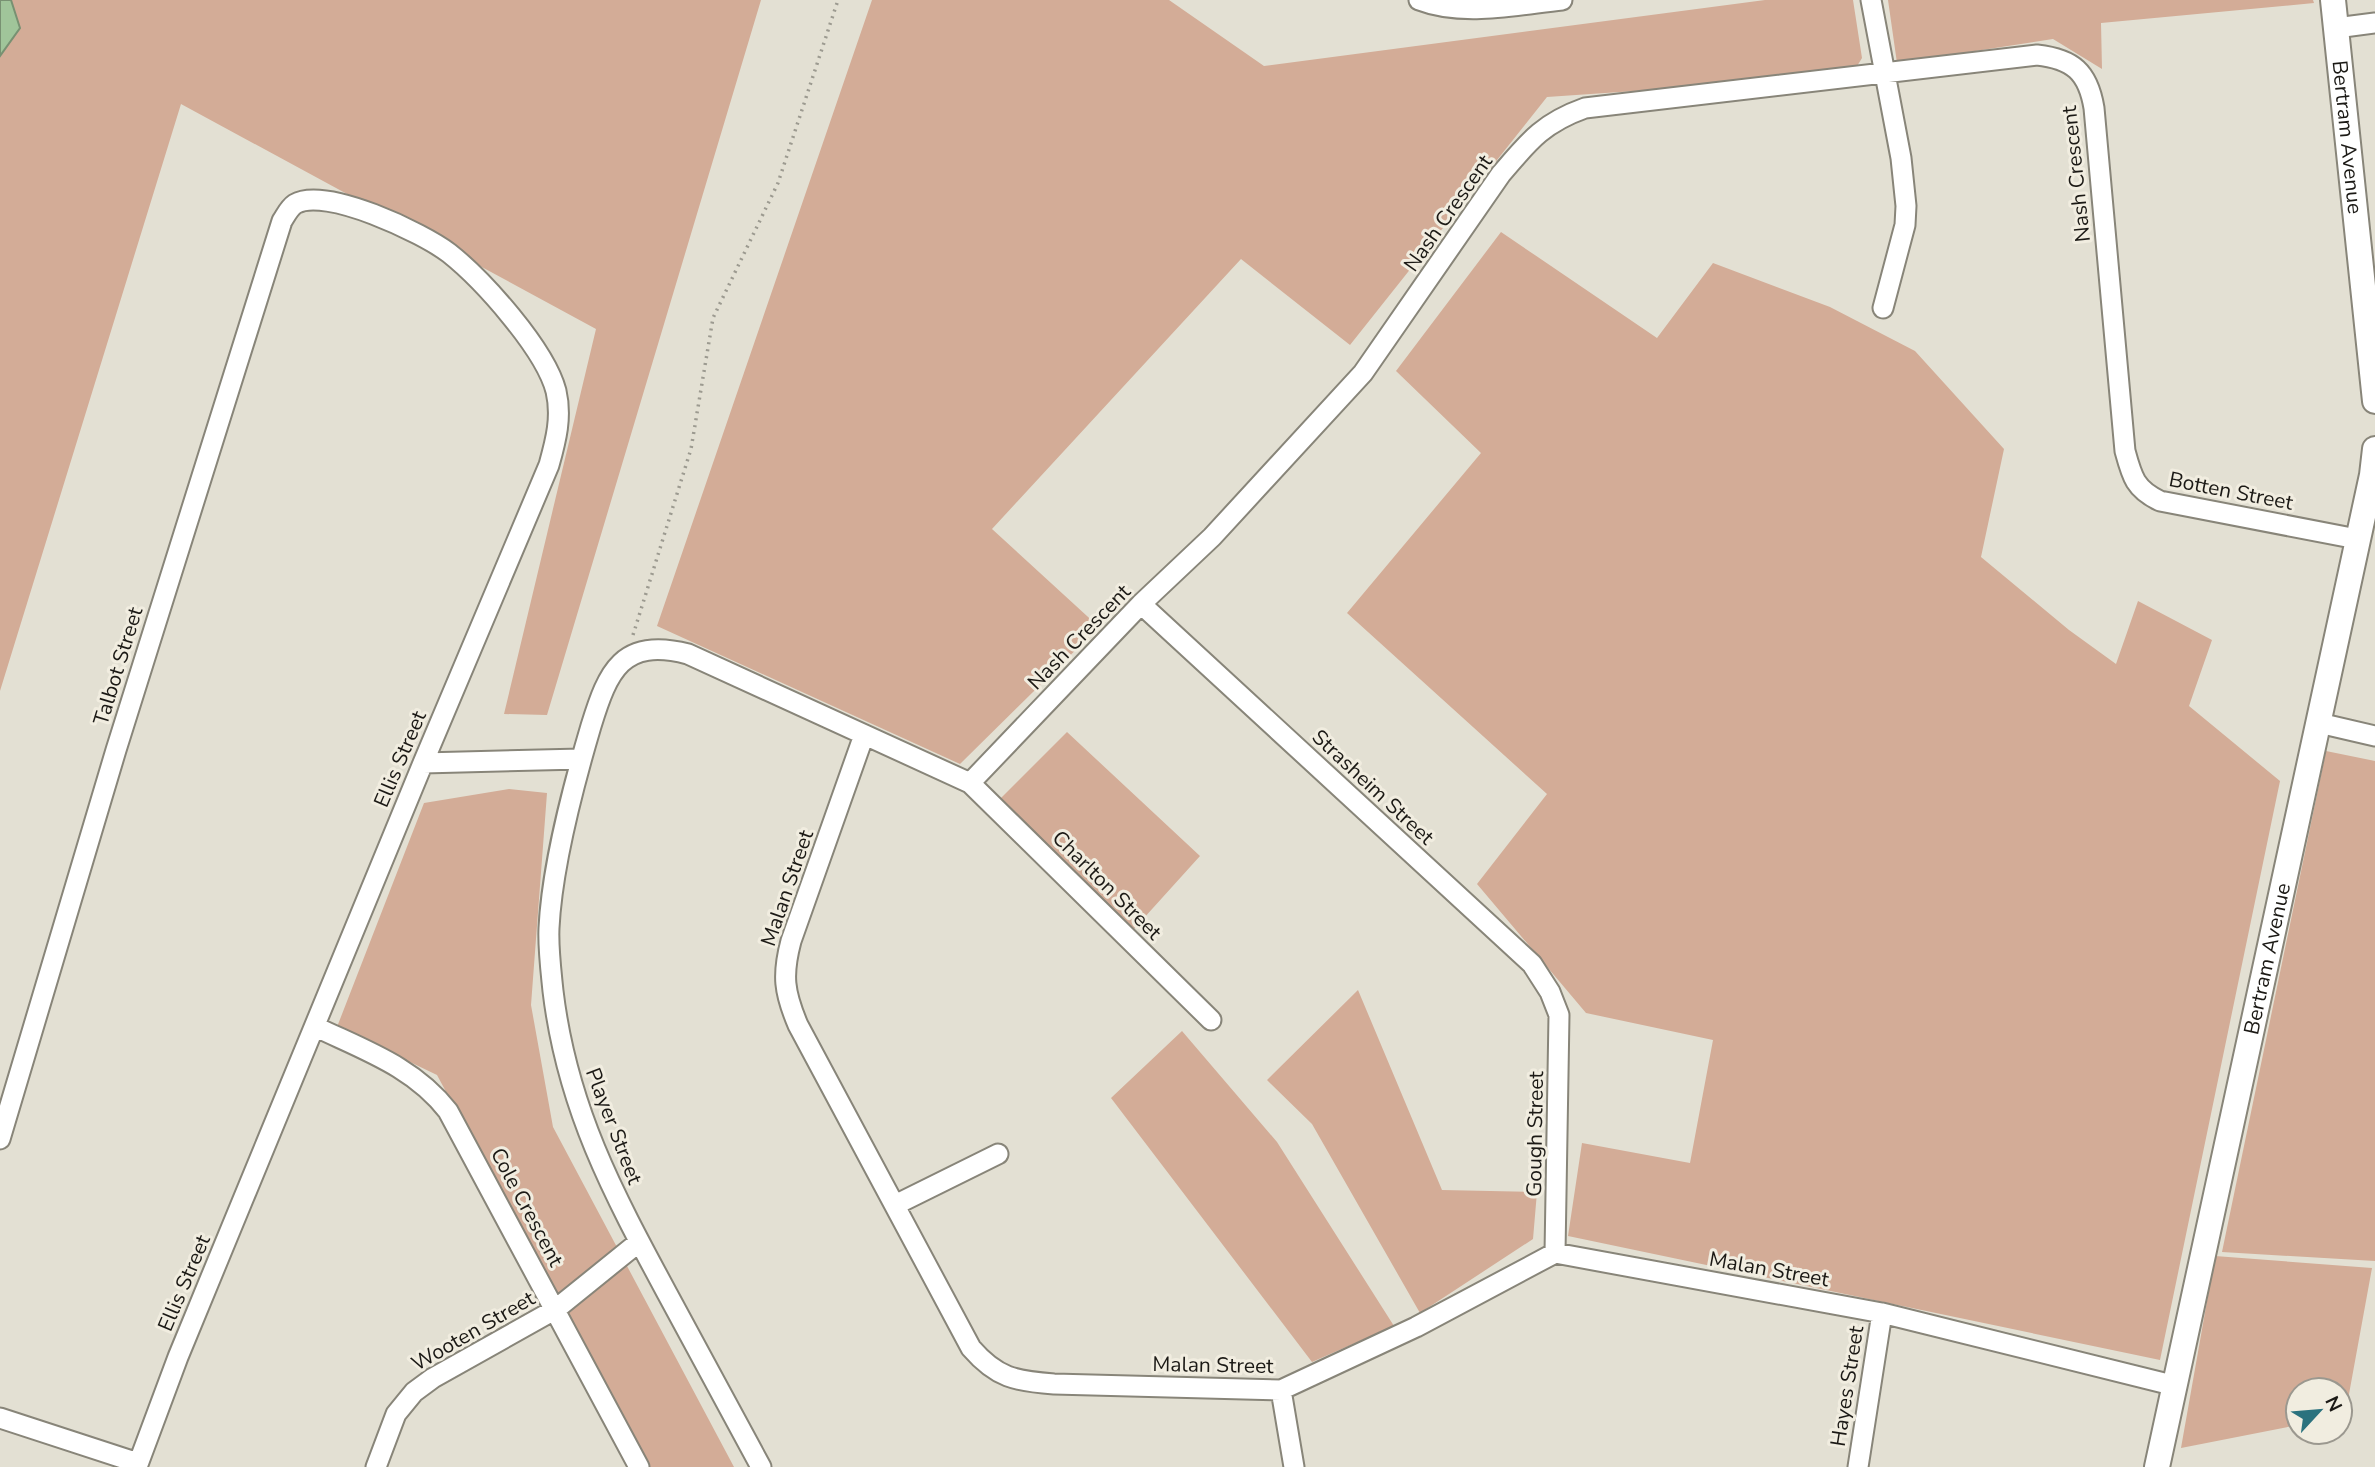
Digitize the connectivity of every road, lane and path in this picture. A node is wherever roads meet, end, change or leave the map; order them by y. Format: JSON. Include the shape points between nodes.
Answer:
{"nodes":[{"id":1,"x":838,"y":0,"type":"edge"},
{"id":2,"x":1419,"y":0,"type":"edge"},
{"id":3,"x":1562,"y":0,"type":"edge"},
{"id":4,"x":1871,"y":0,"type":"edge"},
{"id":5,"x":2333,"y":0,"type":"edge"},
{"id":6,"x":2375,"y":23,"type":"edge"},
{"id":7,"x":2336,"y":28,"type":"junction"},
{"id":8,"x":1884,"y":74,"type":"junction"},
{"id":9,"x":288,"y":210,"type":"joint"},
{"id":10,"x":1883,"y":308,"type":"dead end"},
{"id":11,"x":2375,"y":401,"type":"edge"},
{"id":12,"x":2375,"y":449,"type":"edge"},
{"id":13,"x":2125,"y":451,"type":"joint"},
{"id":14,"x":2357,"y":539,"type":"junction"},
{"id":15,"x":1141,"y":604,"type":"junction"},
{"id":16,"x":626,"y":657,"type":"junction"},
{"id":17,"x":2319,"y":723,"type":"junction"},
{"id":18,"x":864,"y":735,"type":"junction"},
{"id":19,"x":2375,"y":736,"type":"edge"},
{"id":20,"x":581,"y":758,"type":"junction"},
{"id":21,"x":423,"y":763,"type":"junction"},
{"id":22,"x":970,"y":783,"type":"junction"},
{"id":23,"x":1559,"y":1015,"type":"joint"},
{"id":24,"x":1211,"y":1020,"type":"dead end"},
{"id":25,"x":316,"y":1027,"type":"junction"},
{"id":26,"x":0,"y":1139,"type":"edge"},
{"id":27,"x":998,"y":1154,"type":"dead end"},
{"id":28,"x":895,"y":1205,"type":"junction"},
{"id":29,"x":639,"y":1242,"type":"junction"},
{"id":30,"x":1556,"y":1253,"type":"junction"},
{"id":31,"x":556,"y":1310,"type":"junction"},
{"id":32,"x":1882,"y":1313,"type":"junction"},
{"id":33,"x":2176,"y":1386,"type":"junction"},
{"id":34,"x":1280,"y":1390,"type":"junction"},
{"id":35,"x":0,"y":1418,"type":"edge"},
{"id":36,"x":137,"y":1465,"type":"edge"},
{"id":37,"x":376,"y":1467,"type":"edge"},
{"id":38,"x":639,"y":1467,"type":"edge"},
{"id":39,"x":761,"y":1467,"type":"edge"},
{"id":40,"x":1294,"y":1467,"type":"edge"},
{"id":41,"x":1857,"y":1467,"type":"edge"},
{"id":42,"x":2157,"y":1467,"type":"edge"}],
"edges":[{"from":1,"to":16,"type":"path","via":[[778,183],[713,318],[691,449]]},
{"from":2,"to":3,"type":"street","via":[[1454,8]]},
{"from":4,"to":8,"type":"street"},
{"from":5,"to":7,"type":"street","name":"Bertram Avenue"},
{"from":6,"to":7,"type":"street"},
{"from":7,"to":11,"type":"street","name":"Bertram Avenue"},
{"from":8,"to":10,"type":"street","via":[[1906,206]]},
{"from":8,"to":13,"type":"street","name":"Nash Crescent","via":[[2038,55],[2058,57],[2082,74],[2094,108]]},
{"from":8,"to":15,"type":"street","name":"Nash Crescent","via":[[1585,108],[1545,127],[1502,174],[1363,373],[1212,537]]},
{"from":9,"to":21,"type":"street","name":"Ellis Street","via":[[303,201],[334,201],[390,222],[448,253],[531,342],[556,392],[557,437],[549,465]]},
{"from":9,"to":26,"type":"street","name":"Talbot Street","via":[[116,750]]},
{"from":12,"to":14,"type":"street","name":"Bertram Avenue"},
{"from":13,"to":14,"type":"street","name":"Botten Street","via":[[2143,493],[2160,501]]},
{"from":14,"to":17,"type":"street","name":"Bertram Avenue"},
{"from":15,"to":22,"type":"street","name":"Nash Crescent"},
{"from":15,"to":23,"type":"street","name":"Strasheim Street","via":[[1532,964]]},
{"from":16,"to":18,"type":"street","via":[[657,649],[688,654]]},
{"from":16,"to":20,"type":"street","name":"Player Street","via":[[615,666],[601,694]]},
{"from":17,"to":19,"type":"street"},
{"from":17,"to":33,"type":"street","name":"Bertram Avenue"},
{"from":18,"to":22,"type":"street"},
{"from":18,"to":28,"type":"street","name":"Malan Street","via":[[791,941],[784,985],[798,1025]]},
{"from":20,"to":21,"type":"street"},
{"from":20,"to":29,"type":"street","name":"Player Street","via":[[548,929],[557,1023],[576,1101]]},
{"from":21,"to":25,"type":"street","name":"Ellis Street"},
{"from":22,"to":24,"type":"street","name":"Charlton Street"},
{"from":23,"to":30,"type":"street","name":"Gough Street"},
{"from":25,"to":31,"type":"street","name":"Cole Crescent","via":[[405,1070],[439,1099]]},
{"from":25,"to":36,"type":"street","name":"Ellis Street"},
{"from":27,"to":28,"type":"street"},
{"from":28,"to":34,"type":"street","name":"Malan Street","via":[[971,1348],[1003,1376],[1054,1384]]},
{"from":29,"to":31,"type":"street","name":"Wooten Street"},
{"from":29,"to":39,"type":"street","name":"Player Street"},
{"from":30,"to":32,"type":"street","name":"Malan Street"},
{"from":30,"to":34,"type":"street","name":"Malan Street","via":[[1416,1327]]},
{"from":31,"to":37,"type":"street","name":"Wooten Street","via":[[414,1392],[396,1415]]},
{"from":31,"to":38,"type":"street","name":"Cole Crescent"},
{"from":32,"to":33,"type":"street","name":"Malan Street"},
{"from":32,"to":41,"type":"street","name":"Hayes Street"},
{"from":33,"to":42,"type":"street","name":"Bertram Avenue"},
{"from":34,"to":40,"type":"street"},
{"from":35,"to":36,"type":"street"}]}
